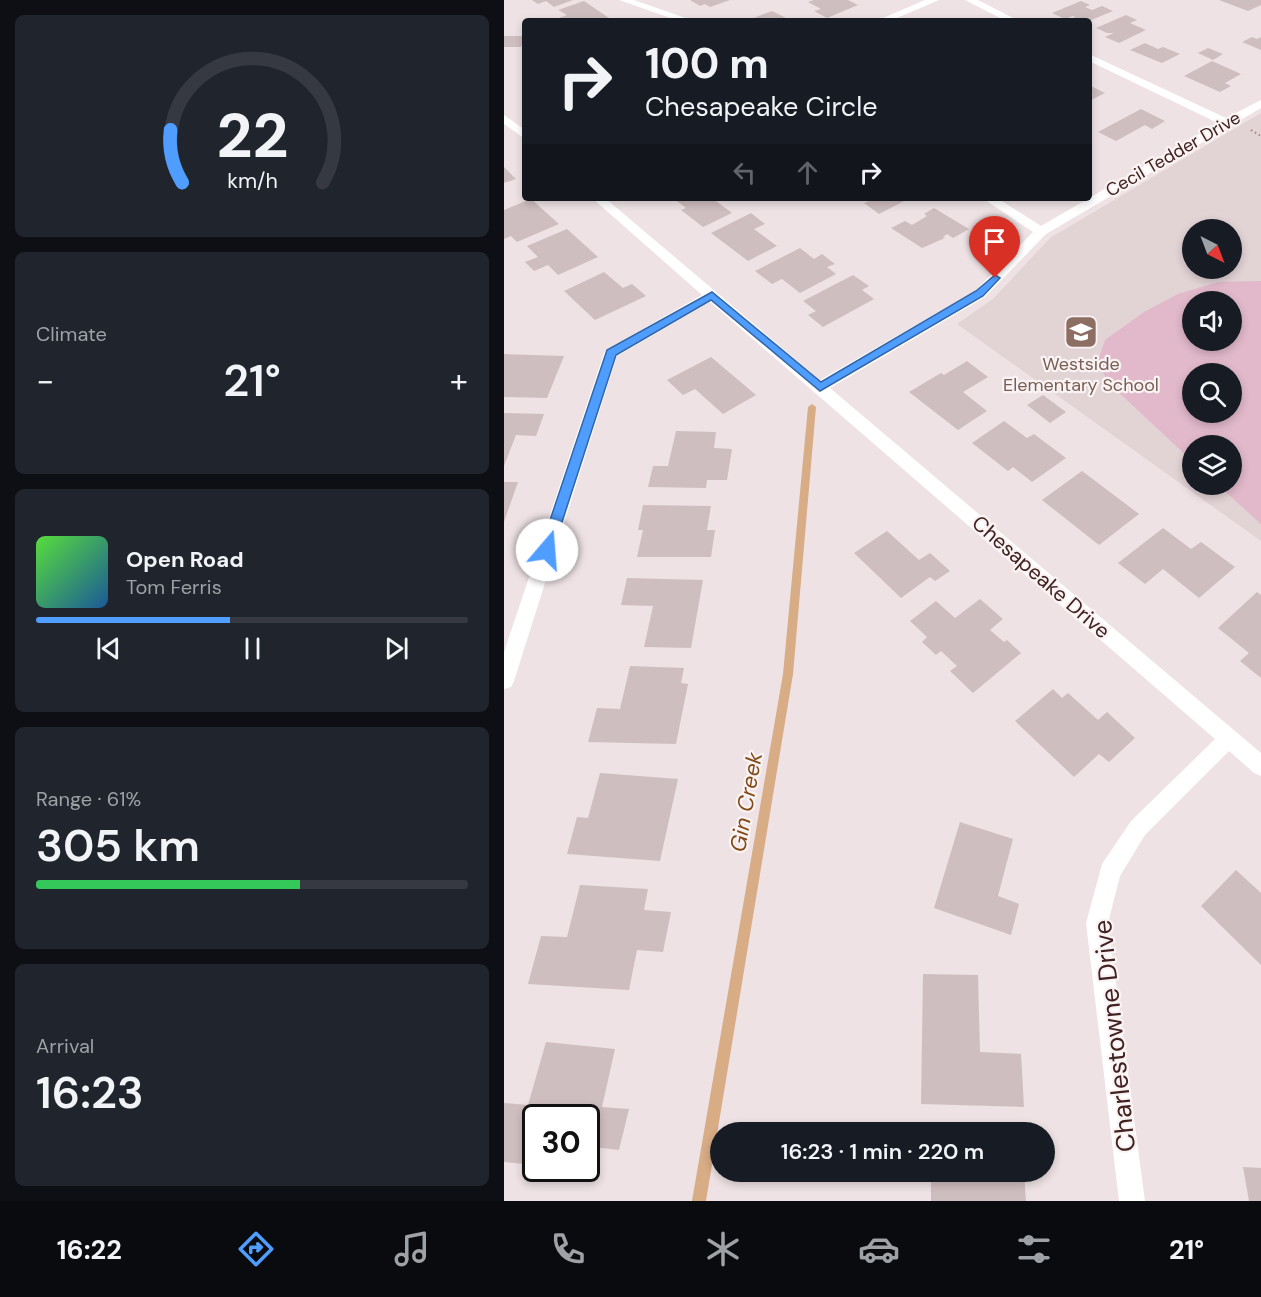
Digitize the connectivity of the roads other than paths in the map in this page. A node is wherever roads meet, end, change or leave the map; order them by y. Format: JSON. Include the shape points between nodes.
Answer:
{"nodes":[{"id":1,"x":624,"y":0,"type":"edge"},
{"id":2,"x":934,"y":0,"type":"edge"},
{"id":3,"x":970,"y":0,"type":"edge"},
{"id":4,"x":680,"y":18,"type":"edge"},
{"id":5,"x":889,"y":18,"type":"edge"},
{"id":6,"x":1008,"y":18,"type":"edge"},
{"id":7,"x":1092,"y":58,"type":"edge"},
{"id":8,"x":1261,"y":103,"type":"edge"},
{"id":9,"x":504,"y":118,"type":"edge"},
{"id":10,"x":1227,"y":123,"type":"junction"},
{"id":11,"x":522,"y":133,"type":"edge"},
{"id":12,"x":602,"y":201,"type":"edge"},
{"id":13,"x":993,"y":201,"type":"edge"},
{"id":14,"x":1041,"y":231,"type":"junction"},
{"id":15,"x":712,"y":295,"type":"junction"},
{"id":16,"x":820,"y":387,"type":"junction"},
{"id":17,"x":504,"y":681,"type":"edge"},
{"id":18,"x":1229,"y":738,"type":"junction"},
{"id":19,"x":1261,"y":766,"type":"edge"},
{"id":20,"x":1132,"y":1201,"type":"edge"}],
"edges":[{"from":1,"to":4,"type":"street"},
{"from":2,"to":5,"type":"street"},
{"from":3,"to":6,"type":"street"},
{"from":7,"to":10,"type":"street"},
{"from":8,"to":10,"type":"street","name":"Cecil Tedder Drive"},
{"from":9,"to":11,"type":"street"},
{"from":10,"to":14,"type":"street","name":"Cecil Tedder Drive"},
{"from":12,"to":15,"type":"street","name":"Chesapeake Drive"},
{"from":13,"to":14,"type":"street"},
{"from":14,"to":16,"type":"street","name":"Cecil Tedder Drive","via":[[980,294]]},
{"from":15,"to":16,"type":"street","name":"Chesapeake Drive"},
{"from":15,"to":17,"type":"street","via":[[611,353]]},
{"from":16,"to":18,"type":"street","name":"Chesapeake Drive"},
{"from":18,"to":19,"type":"street","name":"Chesapeake Drive"},
{"from":18,"to":20,"type":"street","name":"Charlestowne Drive","via":[[1138,828],[1110,872],[1097,923]]}]}
